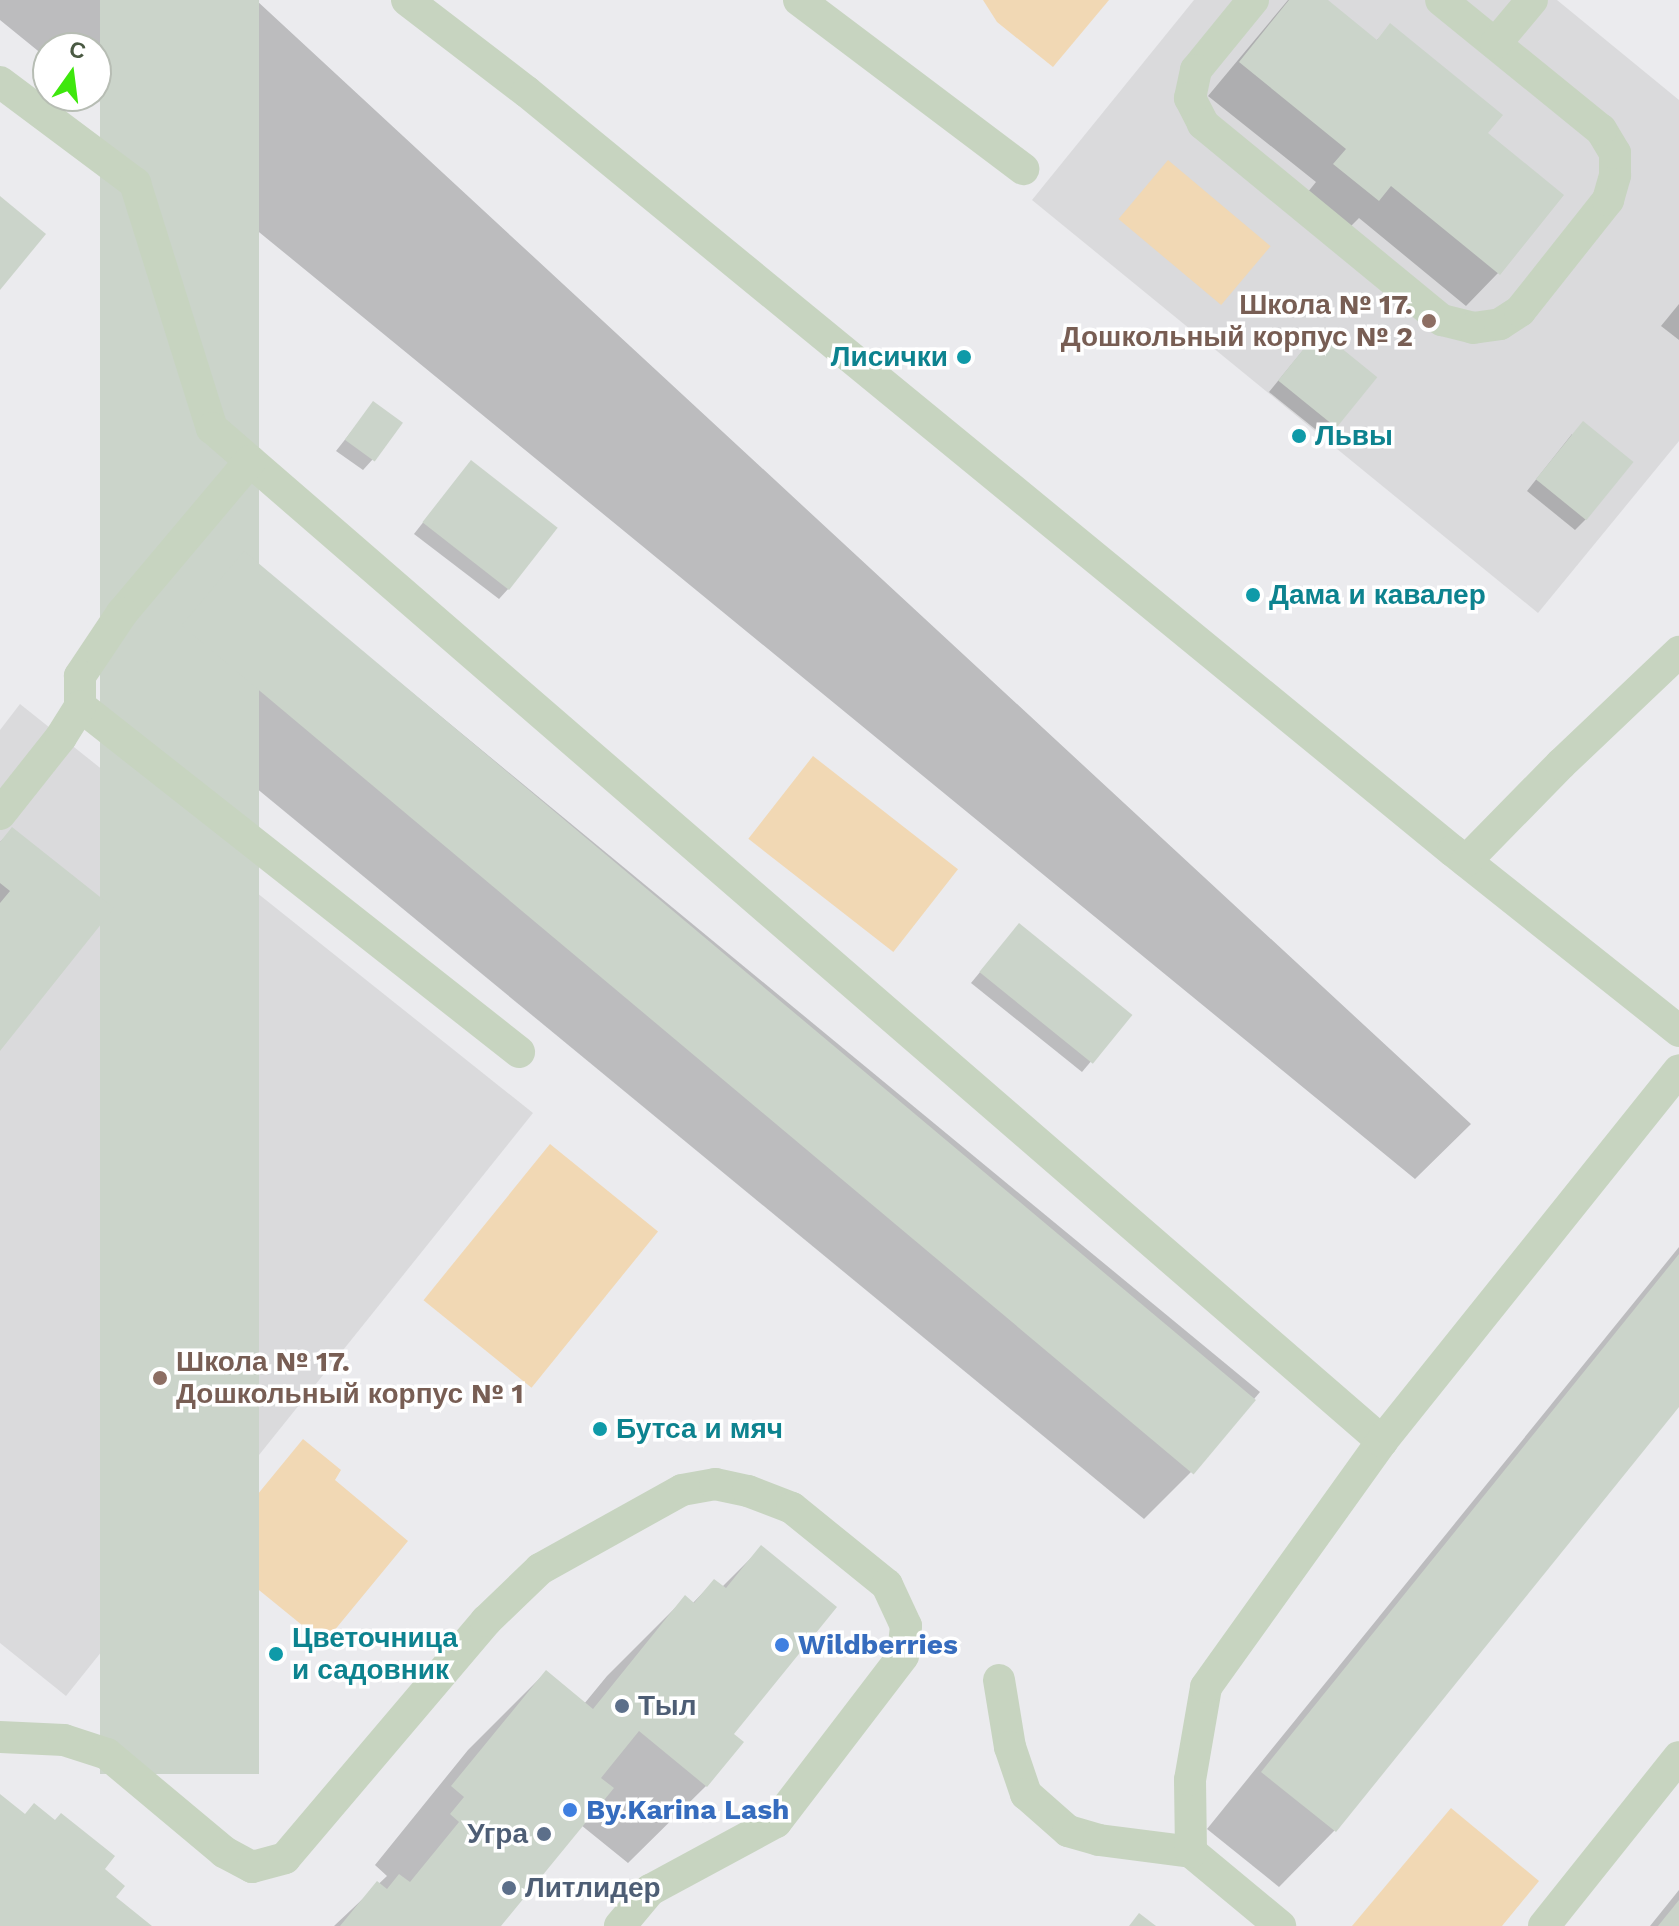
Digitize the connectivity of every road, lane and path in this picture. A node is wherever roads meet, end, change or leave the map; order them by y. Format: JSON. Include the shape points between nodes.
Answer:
{"nodes":[{"id":1,"x":407,"y":0,"type":"edge"},
{"id":2,"x":799,"y":0,"type":"edge"},
{"id":3,"x":1253,"y":0,"type":"edge"},
{"id":4,"x":1441,"y":0,"type":"edge"},
{"id":5,"x":1532,"y":0,"type":"edge"},
{"id":6,"x":1496,"y":43,"type":"junction"},
{"id":7,"x":0,"y":82,"type":"edge"},
{"id":8,"x":1023,"y":169,"type":"dead end"},
{"id":9,"x":250,"y":461,"type":"junction"},
{"id":10,"x":1679,"y":652,"type":"edge"},
{"id":11,"x":80,"y":706,"type":"junction"},
{"id":12,"x":0,"y":814,"type":"edge"},
{"id":13,"x":1466,"y":861,"type":"junction"},
{"id":14,"x":1679,"y":1031,"type":"edge"},
{"id":15,"x":519,"y":1052,"type":"dead end"},
{"id":16,"x":1679,"y":1070,"type":"edge"},
{"id":17,"x":1382,"y":1441,"type":"junction"},
{"id":18,"x":999,"y":1680,"type":"dead end"},
{"id":19,"x":0,"y":1737,"type":"edge"},
{"id":20,"x":1679,"y":1757,"type":"edge"},
{"id":21,"x":1191,"y":1852,"type":"junction"},
{"id":22,"x":620,"y":1926,"type":"edge"},
{"id":23,"x":1280,"y":1926,"type":"edge"},
{"id":24,"x":1544,"y":1926,"type":"edge"}],
"edges":[{"from":1,"to":13,"type":"lane","via":[[527,92]]},
{"from":2,"to":8,"type":"lane"},
{"from":3,"to":6,"type":"lane","via":[[1196,70],[1190,98],[1203,124],[1442,320],[1473,328],[1500,324],[1520,311],[1608,200],[1615,175],[1615,153],[1601,130]]},
{"from":4,"to":6,"type":"lane"},
{"from":5,"to":6,"type":"lane"},
{"from":7,"to":9,"type":"lane","via":[[135,183],[212,428]]},
{"from":9,"to":11,"type":"lane","via":[[122,613],[80,676]]},
{"from":9,"to":17,"type":"lane"},
{"from":10,"to":13,"type":"lane"},
{"from":11,"to":12,"type":"lane"},
{"from":11,"to":15,"type":"lane"},
{"from":13,"to":14,"type":"lane"},
{"from":16,"to":17,"type":"lane"},
{"from":17,"to":21,"type":"lane","via":[[1206,1687],[1190,1780]]},
{"from":18,"to":21,"type":"lane","via":[[1010,1747],[1026,1794],[1068,1831]]},
{"from":19,"to":22,"type":"lane","via":[[64,1740],[107,1754],[224,1852],[252,1867],[285,1858],[486,1621],[540,1569],[682,1490],[715,1484],[748,1491],[792,1508],[887,1585],[906,1626],[903,1656],[776,1822],[650,1890]]},
{"from":20,"to":24,"type":"lane"},
{"from":21,"to":23,"type":"lane"}]}
